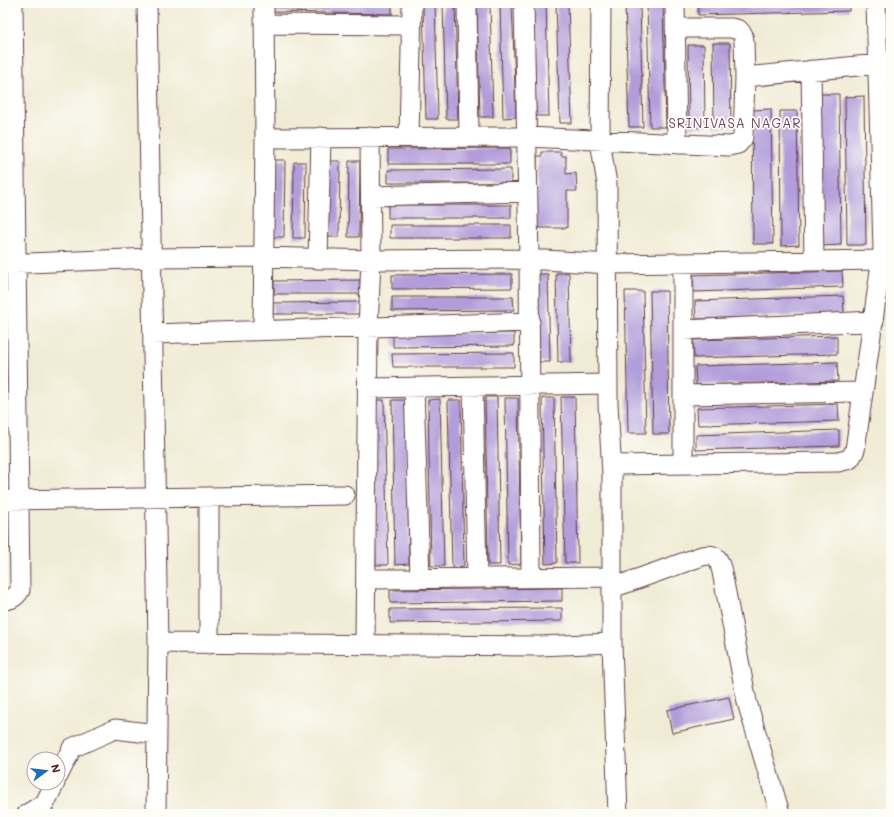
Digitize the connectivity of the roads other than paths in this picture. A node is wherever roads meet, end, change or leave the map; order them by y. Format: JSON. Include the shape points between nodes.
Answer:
{"nodes":[{"id":1,"x":13,"y":3,"type":"edge"},
{"id":2,"x":148,"y":3,"type":"edge"},
{"id":3,"x":264,"y":3,"type":"edge"},
{"id":4,"x":412,"y":3,"type":"edge"},
{"id":5,"x":467,"y":3,"type":"edge"},
{"id":6,"x":524,"y":3,"type":"edge"},
{"id":7,"x":601,"y":3,"type":"edge"},
{"id":8,"x":675,"y":3,"type":"edge"},
{"id":9,"x":876,"y":3,"type":"edge"},
{"id":10,"x":265,"y":24,"type":"junction"},
{"id":11,"x":411,"y":25,"type":"junction"},
{"id":12,"x":676,"y":28,"type":"junction"},
{"id":13,"x":878,"y":64,"type":"junction"},
{"id":14,"x":811,"y":70,"type":"junction"},
{"id":15,"x":745,"y":77,"type":"junction"},
{"id":16,"x":321,"y":137,"type":"junction"},
{"id":17,"x":370,"y":137,"type":"junction"},
{"id":18,"x":409,"y":137,"type":"junction"},
{"id":19,"x":469,"y":137,"type":"junction"},
{"id":20,"x":527,"y":137,"type":"junction"},
{"id":21,"x":265,"y":138,"type":"junction"},
{"id":22,"x":600,"y":141,"type":"junction"},
{"id":23,"x":677,"y":144,"type":"junction"},
{"id":24,"x":528,"y":192,"type":"junction"},
{"id":25,"x":370,"y":196,"type":"junction"},
{"id":26,"x":885,"y":251,"type":"edge"},
{"id":27,"x":264,"y":257,"type":"junction"},
{"id":28,"x":152,"y":258,"type":"junction"},
{"id":29,"x":318,"y":259,"type":"junction"},
{"id":30,"x":529,"y":259,"type":"junction"},
{"id":31,"x":371,"y":260,"type":"junction"},
{"id":32,"x":814,"y":261,"type":"junction"},
{"id":33,"x":10,"y":263,"type":"edge"},
{"id":34,"x":683,"y":263,"type":"junction"},
{"id":35,"x":609,"y":264,"type":"junction"},
{"id":36,"x":874,"y":321,"type":"junction"},
{"id":37,"x":530,"y":322,"type":"junction"},
{"id":38,"x":368,"y":328,"type":"junction"},
{"id":39,"x":263,"y":330,"type":"junction"},
{"id":40,"x":683,"y":330,"type":"junction"},
{"id":41,"x":153,"y":334,"type":"junction"},
{"id":42,"x":608,"y":384,"type":"junction"},
{"id":43,"x":530,"y":385,"type":"junction"},
{"id":44,"x":473,"y":386,"type":"junction"},
{"id":45,"x":414,"y":387,"type":"junction"},
{"id":46,"x":368,"y":388,"type":"junction"},
{"id":47,"x":863,"y":392,"type":"junction"},
{"id":48,"x":683,"y":395,"type":"junction"},
{"id":49,"x":612,"y":464,"type":"junction"},
{"id":50,"x":683,"y":464,"type":"junction"},
{"id":51,"x":345,"y":495,"type":"dead end"},
{"id":52,"x":156,"y":497,"type":"junction"},
{"id":53,"x":209,"y":497,"type":"junction"},
{"id":54,"x":11,"y":500,"type":"edge"},
{"id":55,"x":420,"y":578,"type":"junction"},
{"id":56,"x":477,"y":578,"type":"junction"},
{"id":57,"x":531,"y":578,"type":"junction"},
{"id":58,"x":366,"y":579,"type":"junction"},
{"id":59,"x":612,"y":582,"type":"junction"},
{"id":60,"x":3,"y":600,"type":"edge"},
{"id":61,"x":158,"y":643,"type":"junction"},
{"id":62,"x":612,"y":643,"type":"junction"},
{"id":63,"x":208,"y":644,"type":"junction"},
{"id":64,"x":366,"y":645,"type":"junction"},
{"id":65,"x":156,"y":734,"type":"junction"},
{"id":66,"x":66,"y":760,"type":"edge"},
{"id":67,"x":51,"y":791,"type":"edge"},
{"id":68,"x":780,"y":810,"type":"dead end"},
{"id":69,"x":28,"y":814,"type":"edge"},
{"id":70,"x":156,"y":814,"type":"edge"},
{"id":71,"x":618,"y":814,"type":"edge"}],
"edges":[{"from":1,"to":33,"type":"street"},
{"from":2,"to":28,"type":"street"},
{"from":3,"to":10,"type":"street"},
{"from":4,"to":11,"type":"street"},
{"from":5,"to":19,"type":"street"},
{"from":6,"to":20,"type":"street"},
{"from":7,"to":22,"type":"street"},
{"from":8,"to":12,"type":"street"},
{"from":9,"to":13,"type":"street"},
{"from":10,"to":11,"type":"street"},
{"from":10,"to":21,"type":"street"},
{"from":11,"to":18,"type":"street"},
{"from":12,"to":15,"type":"street","via":[[739,30],[744,41]]},
{"from":12,"to":23,"type":"street"},
{"from":13,"to":14,"type":"street"},
{"from":13,"to":26,"type":"street"},
{"from":14,"to":15,"type":"street"},
{"from":14,"to":32,"type":"street"},
{"from":15,"to":23,"type":"street","via":[[743,138],[738,144]]},
{"from":16,"to":17,"type":"street"},
{"from":16,"to":21,"type":"street"},
{"from":16,"to":29,"type":"street"},
{"from":17,"to":18,"type":"street"},
{"from":17,"to":25,"type":"street"},
{"from":18,"to":19,"type":"street"},
{"from":19,"to":20,"type":"street"},
{"from":20,"to":22,"type":"street"},
{"from":20,"to":24,"type":"street"},
{"from":21,"to":27,"type":"street"},
{"from":22,"to":23,"type":"street"},
{"from":22,"to":35,"type":"street","via":[[607,184]]},
{"from":24,"to":25,"type":"street"},
{"from":24,"to":30,"type":"street"},
{"from":25,"to":31,"type":"street"},
{"from":26,"to":32,"type":"street"},
{"from":26,"to":36,"type":"street"},
{"from":27,"to":28,"type":"street"},
{"from":27,"to":29,"type":"street"},
{"from":27,"to":39,"type":"street"},
{"from":28,"to":33,"type":"street"},
{"from":28,"to":41,"type":"street"},
{"from":29,"to":31,"type":"street"},
{"from":30,"to":31,"type":"street"},
{"from":30,"to":35,"type":"street"},
{"from":30,"to":37,"type":"street"},
{"from":31,"to":38,"type":"street"},
{"from":32,"to":34,"type":"street"},
{"from":33,"to":54,"type":"street"},
{"from":34,"to":35,"type":"street"},
{"from":34,"to":40,"type":"street"},
{"from":35,"to":42,"type":"street"},
{"from":36,"to":40,"type":"street"},
{"from":36,"to":47,"type":"street"},
{"from":37,"to":38,"type":"street"},
{"from":37,"to":43,"type":"street"},
{"from":38,"to":39,"type":"street"},
{"from":38,"to":46,"type":"street"},
{"from":39,"to":41,"type":"street"},
{"from":40,"to":48,"type":"street"},
{"from":41,"to":52,"type":"street"},
{"from":42,"to":43,"type":"street"},
{"from":42,"to":49,"type":"street"},
{"from":43,"to":44,"type":"street"},
{"from":43,"to":57,"type":"street"},
{"from":44,"to":45,"type":"street"},
{"from":44,"to":56,"type":"street"},
{"from":45,"to":46,"type":"street"},
{"from":45,"to":55,"type":"street"},
{"from":46,"to":58,"type":"street"},
{"from":47,"to":48,"type":"street"},
{"from":47,"to":50,"type":"street","via":[[855,450],[850,458],[838,462]]},
{"from":48,"to":50,"type":"street"},
{"from":49,"to":50,"type":"street"},
{"from":49,"to":59,"type":"street"},
{"from":51,"to":53,"type":"street"},
{"from":52,"to":53,"type":"street"},
{"from":52,"to":54,"type":"street"},
{"from":52,"to":61,"type":"street"},
{"from":53,"to":63,"type":"street"},
{"from":54,"to":60,"type":"street","via":[[20,590],[16,597]]},
{"from":55,"to":56,"type":"street"},
{"from":55,"to":58,"type":"street"},
{"from":56,"to":57,"type":"street"},
{"from":57,"to":59,"type":"street"},
{"from":58,"to":64,"type":"street"},
{"from":59,"to":62,"type":"street"},
{"from":59,"to":68,"type":"street","via":[[702,556],[710,555],[720,562],[747,702]]},
{"from":61,"to":63,"type":"street"},
{"from":61,"to":65,"type":"street"},
{"from":62,"to":64,"type":"street","via":[[539,646]]},
{"from":62,"to":71,"type":"street"},
{"from":63,"to":64,"type":"street"},
{"from":65,"to":66,"type":"street","via":[[115,729],[72,748]]},
{"from":65,"to":70,"type":"street"},
{"from":67,"to":69,"type":"street","via":[[45,803]]}]}
